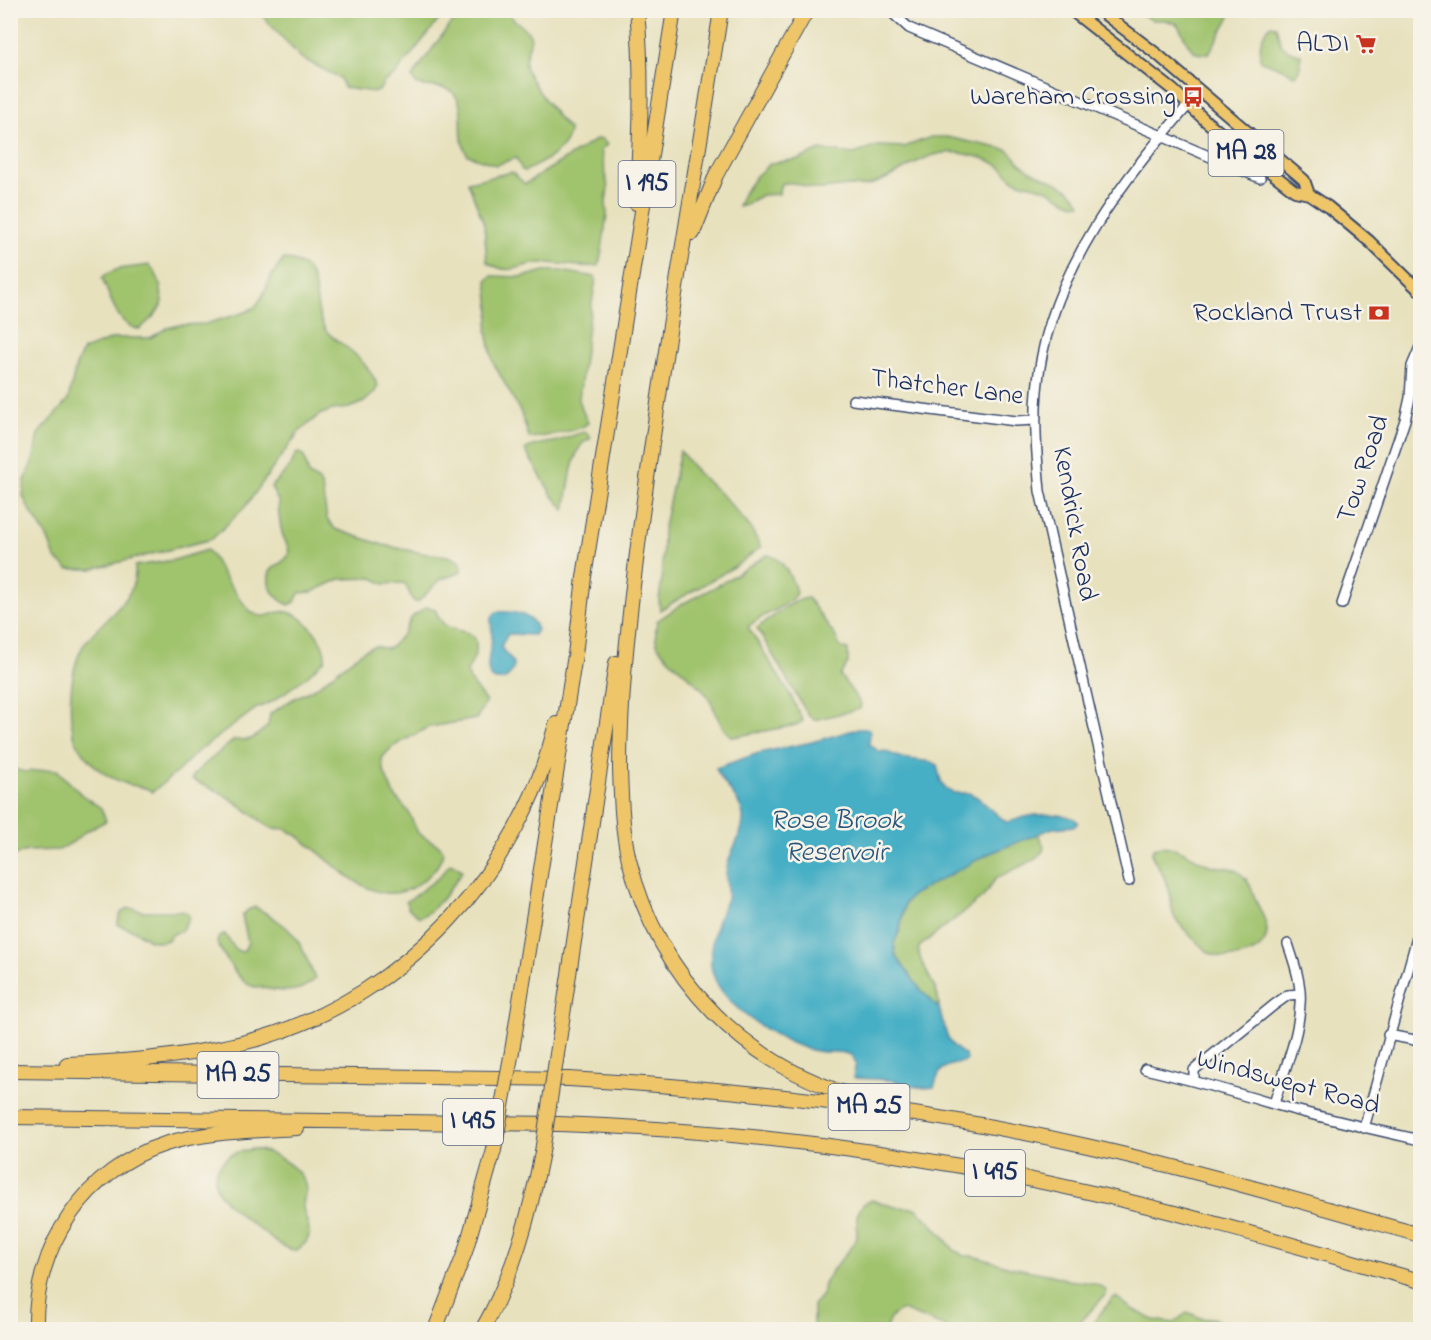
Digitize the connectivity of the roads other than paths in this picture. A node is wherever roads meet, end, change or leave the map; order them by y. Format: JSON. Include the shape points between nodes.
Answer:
{"nodes":[{"id":1,"x":637,"y":10,"type":"edge"},
{"id":2,"x":674,"y":10,"type":"edge"},
{"id":3,"x":722,"y":10,"type":"edge"},
{"id":4,"x":807,"y":10,"type":"edge"},
{"id":5,"x":889,"y":10,"type":"edge"},
{"id":6,"x":1071,"y":10,"type":"edge"},
{"id":7,"x":1099,"y":10,"type":"edge"},
{"id":8,"x":1200,"y":92,"type":"junction"},
{"id":9,"x":1189,"y":104,"type":"junction"},
{"id":10,"x":1161,"y":136,"type":"junction"},
{"id":11,"x":1260,"y":178,"type":"dead end"},
{"id":12,"x":1309,"y":194,"type":"junction"},
{"id":13,"x":1420,"y":291,"type":"edge"},
{"id":14,"x":676,"y":293,"type":"junction"},
{"id":15,"x":627,"y":304,"type":"junction"},
{"id":16,"x":1420,"y":346,"type":"edge"},
{"id":17,"x":853,"y":400,"type":"dead end"},
{"id":18,"x":1035,"y":420,"type":"junction"},
{"id":19,"x":584,"y":578,"type":"junction"},
{"id":20,"x":632,"y":597,"type":"junction"},
{"id":21,"x":1342,"y":604,"type":"dead end"},
{"id":22,"x":1129,"y":881,"type":"dead end"},
{"id":23,"x":1420,"y":927,"type":"edge"},
{"id":24,"x":1288,"y":944,"type":"dead end"},
{"id":25,"x":1418,"y":950,"type":"edge"},
{"id":26,"x":1300,"y":994,"type":"junction"},
{"id":27,"x":1388,"y":1035,"type":"junction"},
{"id":28,"x":1420,"y":1041,"type":"edge"},
{"id":29,"x":10,"y":1069,"type":"edge"},
{"id":30,"x":1145,"y":1069,"type":"dead end"},
{"id":31,"x":1194,"y":1080,"type":"junction"},
{"id":32,"x":1274,"y":1104,"type":"junction"},
{"id":33,"x":917,"y":1114,"type":"junction"},
{"id":34,"x":10,"y":1117,"type":"edge"},
{"id":35,"x":387,"y":1121,"type":"junction"},
{"id":36,"x":1364,"y":1128,"type":"junction"},
{"id":37,"x":1420,"y":1140,"type":"edge"},
{"id":38,"x":1420,"y":1235,"type":"edge"},
{"id":39,"x":1420,"y":1281,"type":"edge"},
{"id":40,"x":36,"y":1329,"type":"edge"},
{"id":41,"x":435,"y":1329,"type":"edge"},
{"id":42,"x":482,"y":1329,"type":"edge"}],
"edges":[{"from":1,"to":15,"type":"highway","via":[[639,163]]},
{"from":2,"to":15,"type":"highway","number":"I 195"},
{"from":3,"to":14,"type":"highway","number":"I 195"},
{"from":4,"to":14,"type":"highway","via":[[716,174],[697,219]]},
{"from":5,"to":10,"type":"street","via":[[909,28]]},
{"from":6,"to":9,"type":"main road","number":"MA 28"},
{"from":7,"to":8,"type":"main road","number":"MA 28"},
{"from":8,"to":9,"type":"street","name":"Kendrick Road"},
{"from":8,"to":12,"type":"main road","number":"MA 28","via":[[1304,180]]},
{"from":9,"to":10,"type":"street","name":"Kendrick Road"},
{"from":9,"to":12,"type":"main road","number":"MA 28","via":[[1295,190]]},
{"from":10,"to":11,"type":"street"},
{"from":10,"to":18,"type":"street","name":"Kendrick Road","via":[[1099,219],[1059,294],[1037,388]]},
{"from":12,"to":13,"type":"main road","number":"MA 28","via":[[1369,241]]},
{"from":14,"to":20,"type":"highway","number":"I 195","via":[[644,492]]},
{"from":15,"to":19,"type":"highway","number":"I 195"},
{"from":16,"to":21,"type":"street","name":"Tow Road","via":[[1412,366],[1405,420]]},
{"from":17,"to":18,"type":"street","name":"Thatcher Lane","via":[[1016,421]]},
{"from":18,"to":22,"type":"street","name":"Kendrick Road","via":[[1040,491]]},
{"from":19,"to":29,"type":"highway","via":[[554,730],[529,803],[479,886],[411,957],[328,1011],[242,1043],[162,1057]]},
{"from":19,"to":41,"type":"highway","bridge":true,"via":[[575,655],[494,1150],[465,1252]]},
{"from":20,"to":33,"type":"highway","via":[[620,733],[621,808],[633,874],[662,944],[706,1005],[766,1056],[819,1085]]},
{"from":20,"to":42,"type":"highway","bridge":true,"via":[[617,660],[542,1152],[516,1256]]},
{"from":23,"to":25,"type":"street"},
{"from":24,"to":26,"type":"street"},
{"from":25,"to":27,"type":"street"},
{"from":26,"to":31,"type":"street","via":[[1288,995],[1253,1022],[1194,1071]]},
{"from":26,"to":32,"type":"street","via":[[1297,1024]]},
{"from":27,"to":28,"type":"street"},
{"from":27,"to":36,"type":"street"},
{"from":29,"to":33,"type":"highway","number":"MA 25","via":[[570,1079],[747,1092]]},
{"from":30,"to":31,"type":"street","name":"Windswept Road"},
{"from":31,"to":32,"type":"street","name":"Windswept Road"},
{"from":32,"to":36,"type":"street","name":"Windswept Road"},
{"from":33,"to":38,"type":"highway","number":"I 495","via":[[1128,1156]]},
{"from":34,"to":35,"type":"highway","number":"MA 25"},
{"from":35,"to":39,"type":"highway","number":"I 495","via":[[655,1128],[916,1158],[1137,1204]]},
{"from":35,"to":40,"type":"highway","via":[[196,1137],[151,1149],[124,1163],[86,1194],[54,1240],[42,1272]]},
{"from":36,"to":37,"type":"street","name":"Windswept Road"}]}
